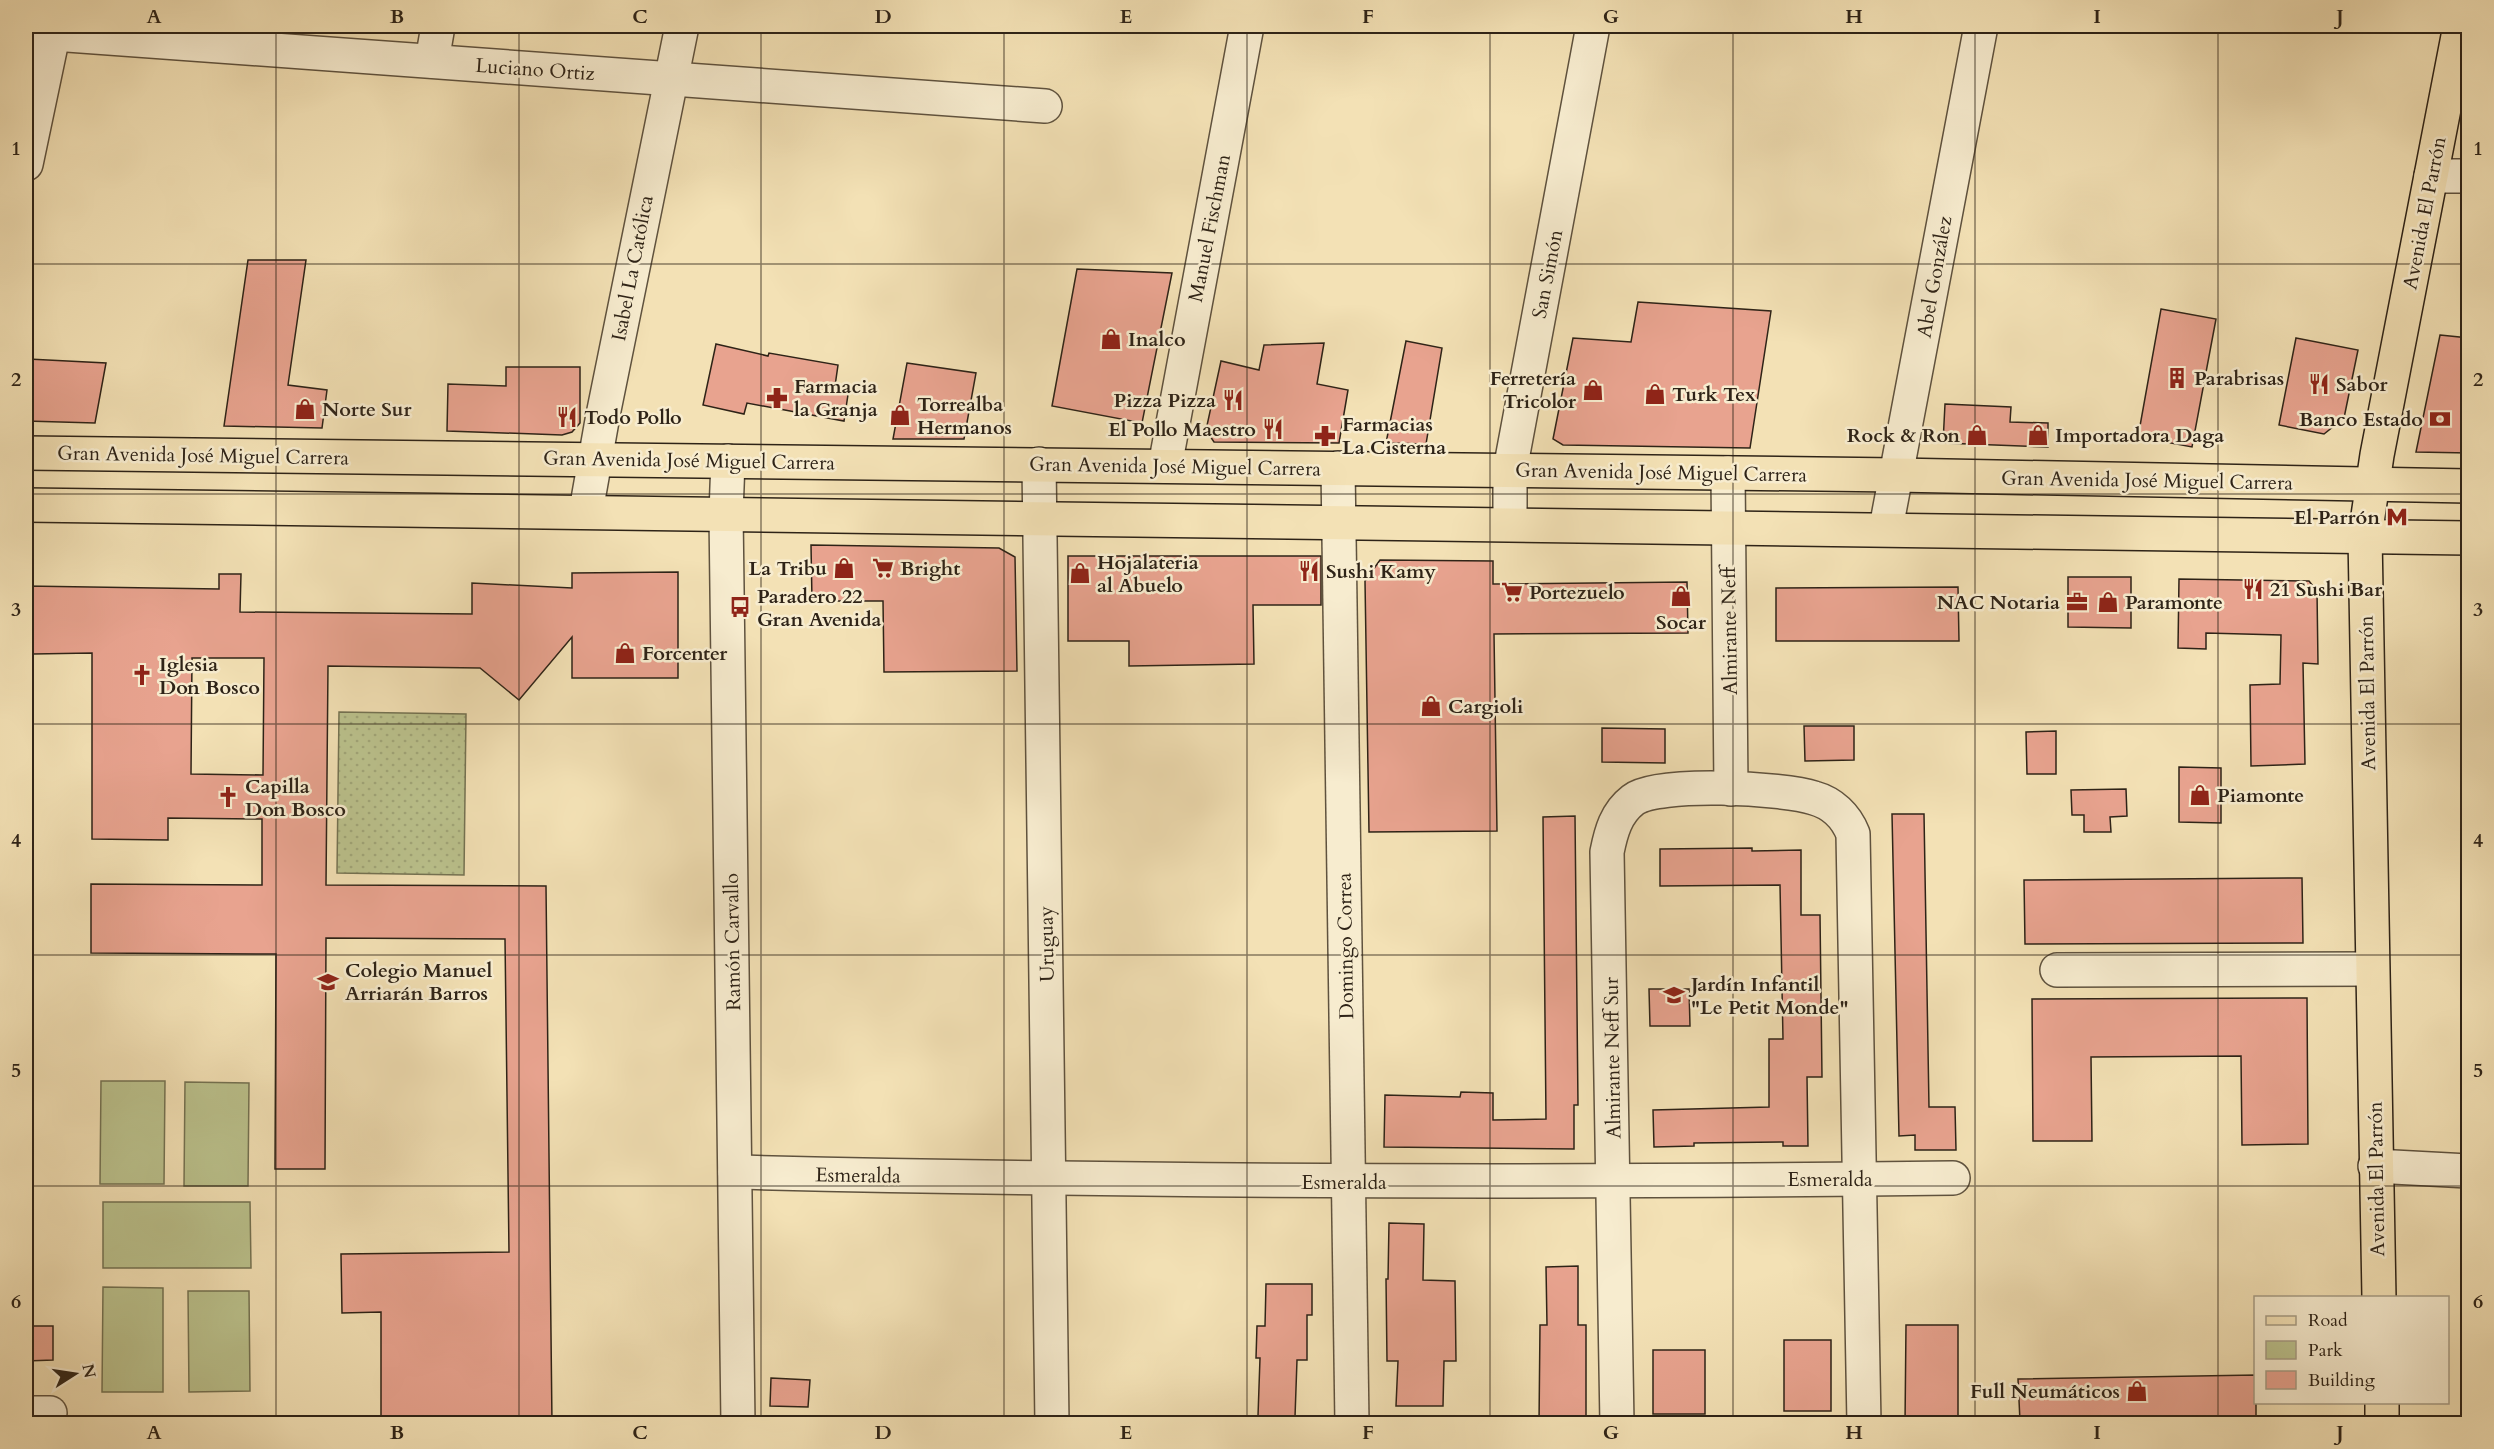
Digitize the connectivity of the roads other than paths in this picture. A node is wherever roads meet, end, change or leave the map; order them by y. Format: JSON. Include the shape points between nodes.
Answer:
{"nodes":[{"id":1,"x":438,"y":26,"type":"edge"},
{"id":2,"x":682,"y":26,"type":"edge"},
{"id":3,"x":1247,"y":26,"type":"edge"},
{"id":4,"x":1593,"y":26,"type":"edge"},
{"id":5,"x":1981,"y":26,"type":"edge"},
{"id":6,"x":2460,"y":26,"type":"edge"},
{"id":7,"x":45,"y":30,"type":"edge"},
{"id":8,"x":432,"y":61,"type":"junction"},
{"id":9,"x":670,"y":79,"type":"junction"},
{"id":10,"x":1045,"y":106,"type":"dead end"},
{"id":11,"x":26,"y":164,"type":"edge"},
{"id":12,"x":2431,"y":176,"type":"junction"},
{"id":13,"x":2469,"y":176,"type":"edge"},
{"id":14,"x":26,"y":453,"type":"edge"},
{"id":15,"x":595,"y":459,"type":"junction"},
{"id":16,"x":728,"y":461,"type":"junction"},
{"id":17,"x":1039,"y":464,"type":"junction"},
{"id":18,"x":1165,"y":466,"type":"junction"},
{"id":19,"x":1338,"y":468,"type":"junction"},
{"id":20,"x":1510,"y":470,"type":"junction"},
{"id":21,"x":1728,"y":473,"type":"junction"},
{"id":22,"x":1897,"y":475,"type":"junction"},
{"id":23,"x":2372,"y":484,"type":"junction"},
{"id":24,"x":2469,"y":486,"type":"edge"},
{"id":25,"x":26,"y":505,"type":"edge"},
{"id":26,"x":586,"y":511,"type":"junction"},
{"id":27,"x":726,"y":513,"type":"junction"},
{"id":28,"x":1040,"y":517,"type":"junction"},
{"id":29,"x":1339,"y":521,"type":"junction"},
{"id":30,"x":1510,"y":523,"type":"junction"},
{"id":31,"x":1728,"y":526,"type":"junction"},
{"id":32,"x":1886,"y":528,"type":"junction"},
{"id":33,"x":2365,"y":536,"type":"junction"},
{"id":34,"x":2469,"y":538,"type":"edge"},
{"id":35,"x":1731,"y":789,"type":"junction"},
{"id":36,"x":2372,"y":969,"type":"junction"},
{"id":37,"x":2057,"y":970,"type":"dead end"},
{"id":38,"x":2375,"y":1166,"type":"junction"},
{"id":39,"x":2469,"y":1171,"type":"edge"},
{"id":40,"x":735,"y":1172,"type":"junction"},
{"id":41,"x":1953,"y":1178,"type":"dead end"},
{"id":42,"x":1049,"y":1179,"type":"junction"},
{"id":43,"x":1860,"y":1179,"type":"junction"},
{"id":44,"x":1614,"y":1180,"type":"junction"},
{"id":45,"x":1348,"y":1182,"type":"junction"},
{"id":46,"x":2379,"y":1296,"type":"edge"},
{"id":47,"x":2382,"y":1404,"type":"edge"},
{"id":48,"x":738,"y":1424,"type":"edge"},
{"id":49,"x":1052,"y":1424,"type":"edge"},
{"id":50,"x":1352,"y":1424,"type":"edge"},
{"id":51,"x":1617,"y":1424,"type":"edge"},
{"id":52,"x":1864,"y":1424,"type":"edge"},
{"id":53,"x":2382,"y":1424,"type":"edge"}],
"edges":[{"from":1,"to":8,"type":"street"},
{"from":2,"to":9,"type":"street","name":"Isabel La Católica"},
{"from":3,"to":18,"type":"street","name":"Manuel Fischman"},
{"from":4,"to":20,"type":"street","name":"San Simón"},
{"from":5,"to":22,"type":"street","name":"Abel González"},
{"from":6,"to":12,"type":"main road","name":"Avenida El Parrón"},
{"from":7,"to":8,"type":"street","name":"Luciano Ortiz"},
{"from":7,"to":11,"type":"street"},
{"from":8,"to":9,"type":"street","name":"Luciano Ortiz"},
{"from":9,"to":10,"type":"street","name":"Luciano Ortiz"},
{"from":9,"to":15,"type":"street","name":"Isabel La Católica"},
{"from":12,"to":13,"type":"street"},
{"from":12,"to":23,"type":"main road","name":"Avenida El Parrón"},
{"from":14,"to":15,"type":"main road","name":"Gran Avenida José Miguel Carrera"},
{"from":15,"to":16,"type":"main road","name":"Gran Avenida José Miguel Carrera"},
{"from":15,"to":26,"type":"street","name":"Isabel La Católica"},
{"from":16,"to":17,"type":"main road","name":"Gran Avenida José Miguel Carrera"},
{"from":16,"to":27,"type":"street","name":"Ramón Carvallo"},
{"from":17,"to":18,"type":"main road","name":"Gran Avenida José Miguel Carrera"},
{"from":17,"to":28,"type":"street","name":"Uruguay"},
{"from":18,"to":19,"type":"main road","name":"Gran Avenida José Miguel Carrera"},
{"from":19,"to":20,"type":"main road","name":"Gran Avenida José Miguel Carrera"},
{"from":19,"to":29,"type":"street","name":"Domingo Correa"},
{"from":20,"to":21,"type":"main road","name":"Gran Avenida José Miguel Carrera"},
{"from":20,"to":30,"type":"street","name":"San Simón"},
{"from":21,"to":22,"type":"main road","name":"Gran Avenida José Miguel Carrera"},
{"from":21,"to":31,"type":"street","name":"Almirante Neff"},
{"from":22,"to":23,"type":"main road","name":"Gran Avenida José Miguel Carrera"},
{"from":22,"to":32,"type":"street","name":"Abel González"},
{"from":23,"to":24,"type":"main road","name":"Gran Avenida José Miguel Carrera"},
{"from":23,"to":33,"type":"main road","name":"Avenida El Parrón"},
{"from":25,"to":26,"type":"main road"},
{"from":26,"to":27,"type":"main road"},
{"from":27,"to":28,"type":"main road"},
{"from":27,"to":40,"type":"street","name":"Ramón Carvallo"},
{"from":28,"to":29,"type":"main road"},
{"from":28,"to":42,"type":"street","name":"Uruguay"},
{"from":29,"to":30,"type":"main road"},
{"from":29,"to":45,"type":"street","name":"Domingo Correa"},
{"from":30,"to":31,"type":"main road"},
{"from":31,"to":32,"type":"main road"},
{"from":31,"to":35,"type":"street","name":"Almirante Neff"},
{"from":32,"to":33,"type":"main road"},
{"from":33,"to":34,"type":"main road"},
{"from":33,"to":36,"type":"main road","name":"Avenida El Parrón"},
{"from":35,"to":43,"type":"street","name":"Almirante Neff Sur","via":[[1788,791],[1815,798],[1839,812],[1853,834]]},
{"from":35,"to":44,"type":"street","name":"Almirante Neff Sur","via":[[1663,790],[1641,796],[1625,808],[1610,836],[1607,852]]},
{"from":36,"to":37,"type":"street"},
{"from":36,"to":38,"type":"main road","name":"Avenida El Parrón"},
{"from":38,"to":39,"type":"street"},
{"from":38,"to":46,"type":"main road","name":"Avenida El Parrón"},
{"from":40,"to":42,"type":"street","name":"Esmeralda"},
{"from":40,"to":48,"type":"street","name":"Ramón Carvallo"},
{"from":41,"to":43,"type":"street","name":"Esmeralda"},
{"from":42,"to":45,"type":"street","name":"Esmeralda"},
{"from":42,"to":49,"type":"street","name":"Uruguay"},
{"from":43,"to":44,"type":"street","name":"Esmeralda"},
{"from":43,"to":52,"type":"street","name":"Almirante Neff Sur"},
{"from":44,"to":45,"type":"street","name":"Esmeralda"},
{"from":44,"to":51,"type":"street","name":"Almirante Neff Sur"},
{"from":45,"to":50,"type":"street","name":"Domingo Correa"},
{"from":47,"to":53,"type":"main road"}]}
